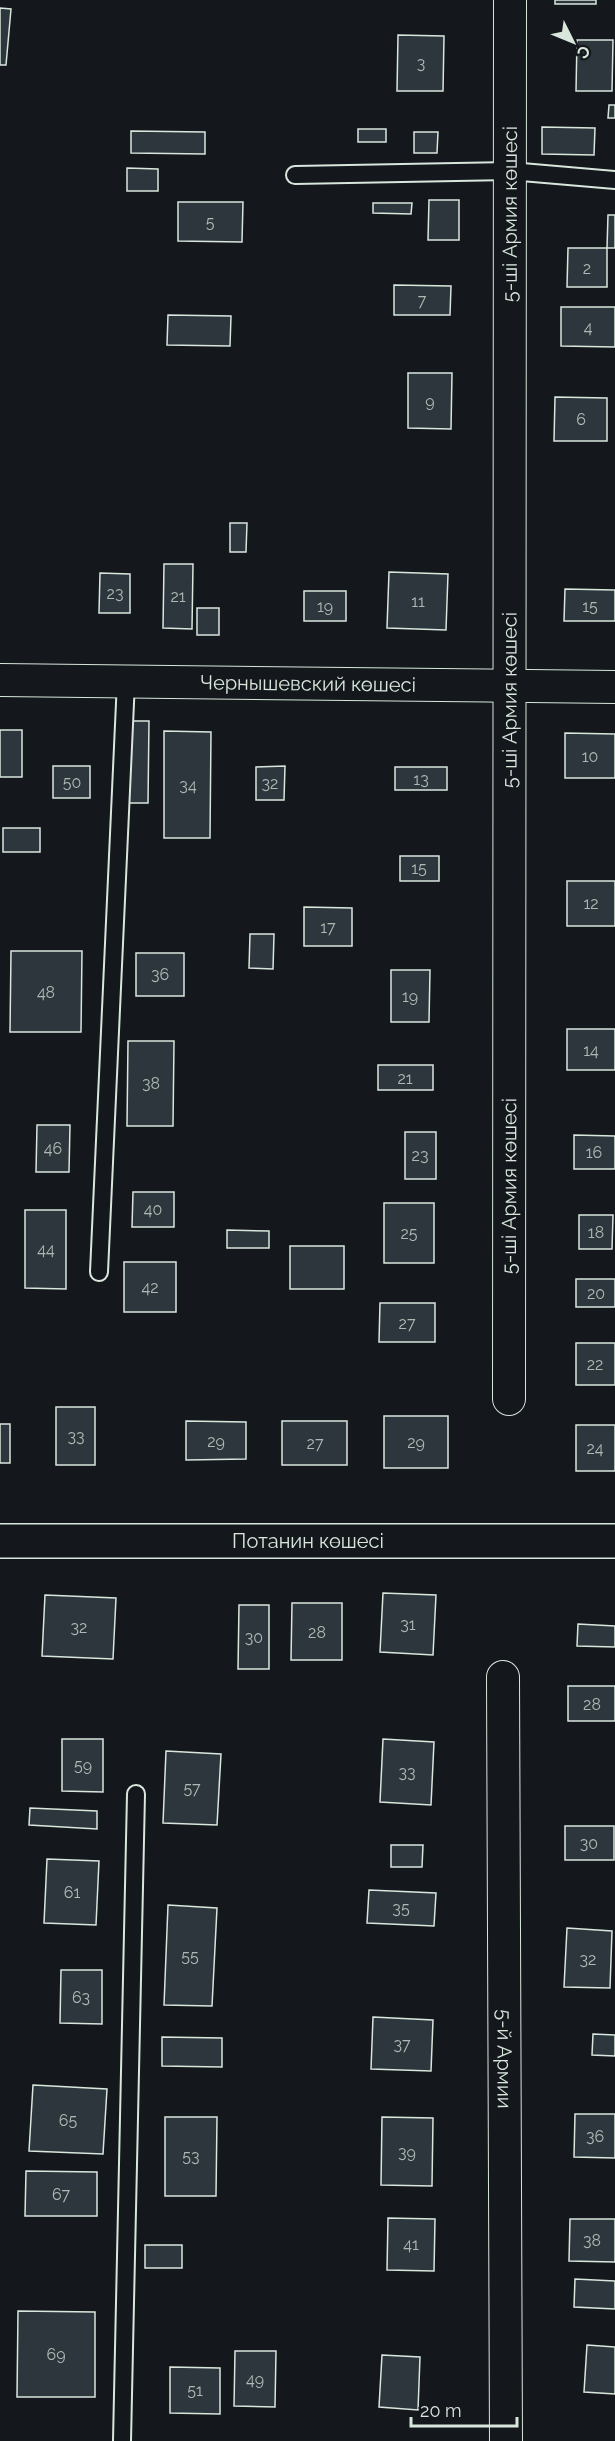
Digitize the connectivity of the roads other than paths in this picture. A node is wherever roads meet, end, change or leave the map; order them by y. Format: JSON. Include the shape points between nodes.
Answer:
{"nodes":[{"id":1,"x":510,"y":0,"type":"edge"},
{"id":2,"x":510,"y":171,"type":"junction"},
{"id":3,"x":296,"y":175,"type":"dead end"},
{"id":4,"x":615,"y":180,"type":"edge"},
{"id":5,"x":0,"y":680,"type":"edge"},
{"id":6,"x":126,"y":681,"type":"junction"},
{"id":7,"x":509,"y":686,"type":"junction"},
{"id":8,"x":615,"y":687,"type":"edge"},
{"id":9,"x":99,"y":1272,"type":"dead end"},
{"id":10,"x":509,"y":1399,"type":"dead end"},
{"id":11,"x":0,"y":1541,"type":"edge"},
{"id":12,"x":615,"y":1541,"type":"edge"},
{"id":13,"x":503,"y":1677,"type":"dead end"},
{"id":14,"x":136,"y":1794,"type":"dead end"},
{"id":15,"x":122,"y":2441,"type":"edge"},
{"id":16,"x":506,"y":2441,"type":"edge"}],
"edges":[{"from":1,"to":2,"type":"street","name":"5-ші Армия көшесі"},
{"from":2,"to":3,"type":"lane"},
{"from":2,"to":4,"type":"lane"},
{"from":2,"to":7,"type":"street","name":"5-ші Армия көшесі"},
{"from":5,"to":6,"type":"street","name":"Чернышевский көшесі"},
{"from":6,"to":7,"type":"street","name":"Чернышевский көшесі"},
{"from":6,"to":9,"type":"lane"},
{"from":7,"to":8,"type":"street","name":"Чернышевский көшесі"},
{"from":7,"to":10,"type":"street","name":"5-ші Армия көшесі"},
{"from":11,"to":12,"type":"main road","name":"Потанин көшесі"},
{"from":13,"to":16,"type":"street","name":"5-й Армии"},
{"from":14,"to":15,"type":"lane"}]}
